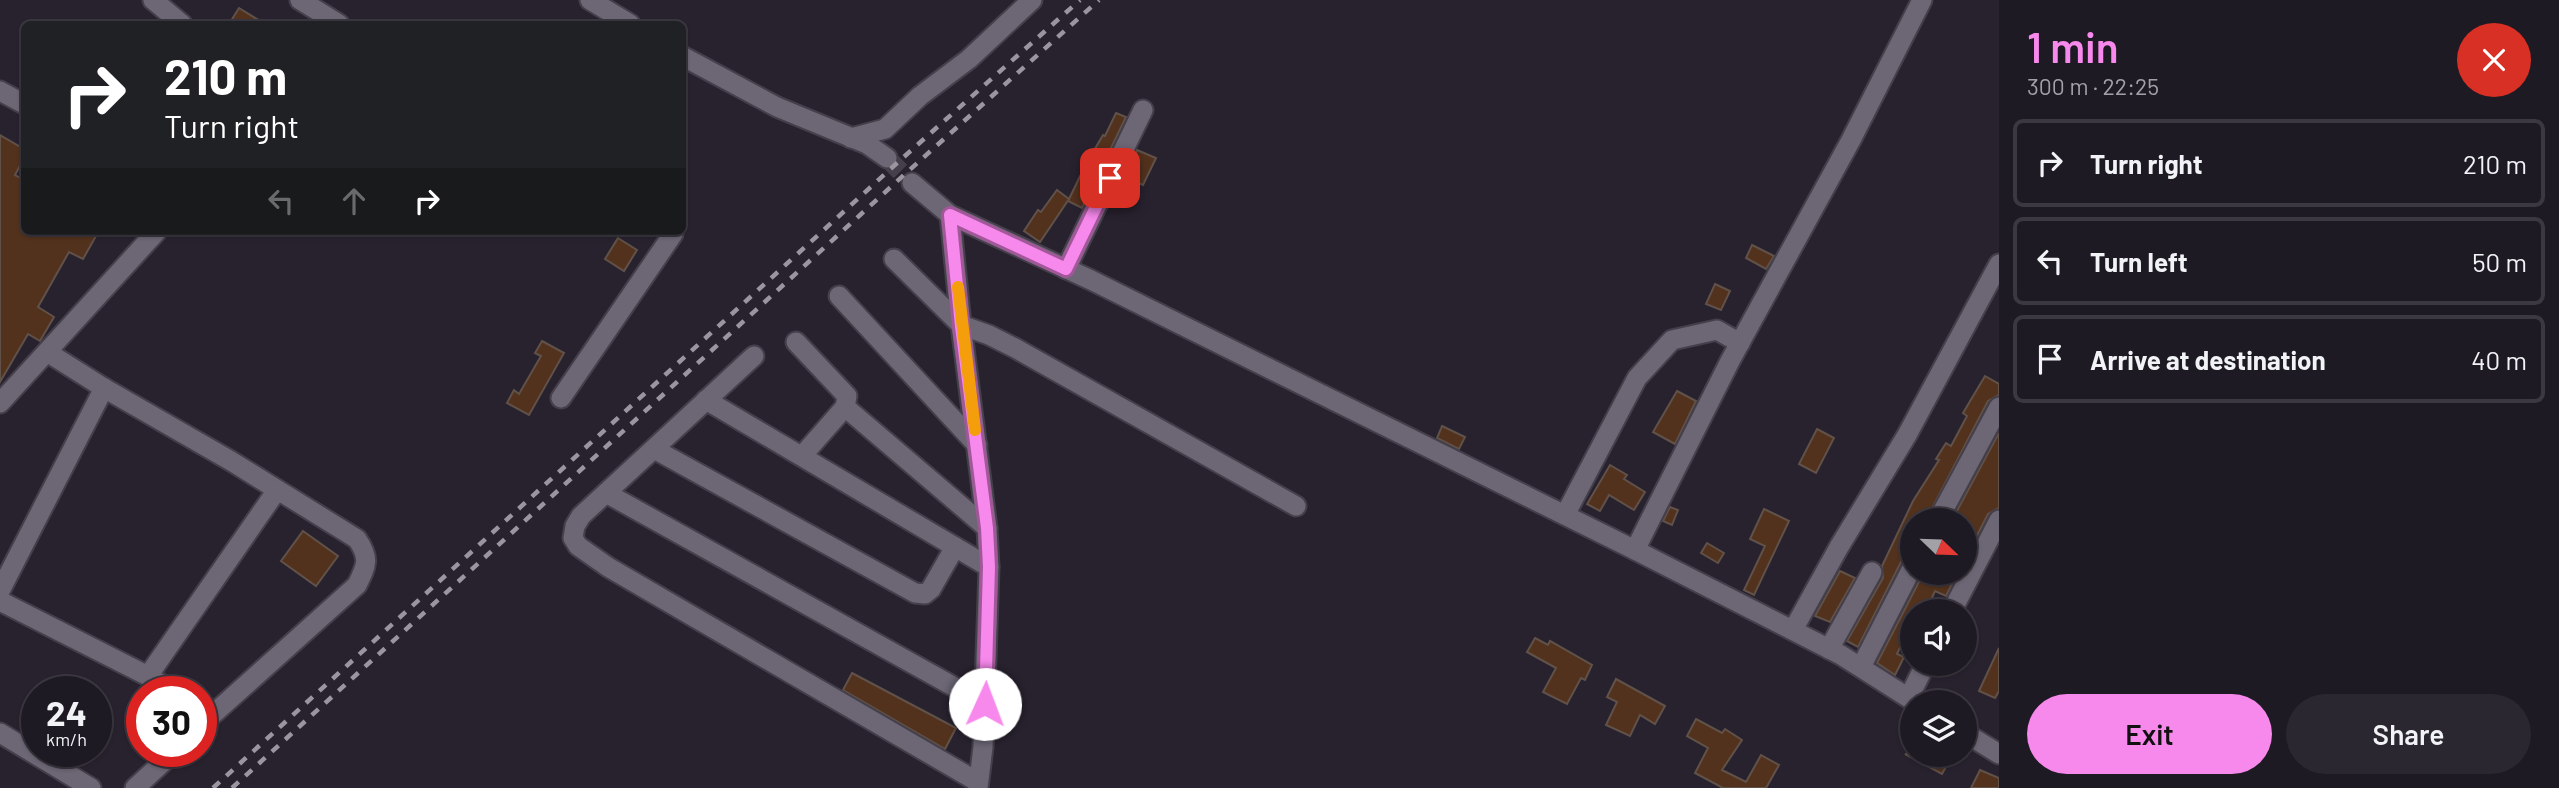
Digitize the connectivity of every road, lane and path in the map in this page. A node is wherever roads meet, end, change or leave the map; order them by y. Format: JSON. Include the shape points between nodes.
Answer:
{"nodes":[{"id":1,"x":153,"y":0,"type":"edge"},
{"id":2,"x":300,"y":0,"type":"edge"},
{"id":3,"x":590,"y":0,"type":"edge"},
{"id":4,"x":1032,"y":0,"type":"edge"},
{"id":5,"x":1922,"y":0,"type":"edge"},
{"id":6,"x":178,"y":21,"type":"edge"},
{"id":7,"x":334,"y":21,"type":"edge"},
{"id":8,"x":625,"y":21,"type":"edge"},
{"id":9,"x":686,"y":58,"type":"edge"},
{"id":10,"x":0,"y":90,"type":"edge"},
{"id":11,"x":21,"y":102,"type":"edge"},
{"id":12,"x":1143,"y":110,"type":"dead end"},
{"id":13,"x":851,"y":138,"type":"junction"},
{"id":14,"x":887,"y":158,"type":"tunnel mouth"},
{"id":15,"x":912,"y":183,"type":"tunnel mouth"},
{"id":16,"x":950,"y":215,"type":"junction"},
{"id":17,"x":153,"y":235,"type":"edge"},
{"id":18,"x":672,"y":235,"type":"edge"},
{"id":19,"x":894,"y":258,"type":"dead end"},
{"id":20,"x":1999,"y":264,"type":"edge"},
{"id":21,"x":1066,"y":269,"type":"junction"},
{"id":22,"x":839,"y":296,"type":"dead end"},
{"id":23,"x":961,"y":326,"type":"junction"},
{"id":24,"x":796,"y":342,"type":"dead end"},
{"id":25,"x":1740,"y":343,"type":"junction"},
{"id":26,"x":47,"y":352,"type":"junction"},
{"id":27,"x":754,"y":356,"type":"dead end"},
{"id":28,"x":104,"y":388,"type":"junction"},
{"id":29,"x":561,"y":398,"type":"dead end"},
{"id":30,"x":706,"y":400,"type":"junction"},
{"id":31,"x":0,"y":403,"type":"edge"},
{"id":32,"x":845,"y":407,"type":"junction"},
{"id":33,"x":1999,"y":407,"type":"edge"},
{"id":34,"x":977,"y":445,"type":"junction"},
{"id":35,"x":654,"y":449,"type":"junction"},
{"id":36,"x":802,"y":456,"type":"junction"},
{"id":37,"x":276,"y":490,"type":"junction"},
{"id":38,"x":606,"y":492,"type":"junction"},
{"id":39,"x":1296,"y":506,"type":"dead end"},
{"id":40,"x":1944,"y":508,"type":"edge"},
{"id":41,"x":1565,"y":515,"type":"junction"},
{"id":42,"x":1999,"y":520,"type":"edge"},
{"id":43,"x":987,"y":528,"type":"junction"},
{"id":44,"x":955,"y":547,"type":"junction"},
{"id":45,"x":1634,"y":550,"type":"junction"},
{"id":46,"x":989,"y":567,"type":"junction"},
{"id":47,"x":1872,"y":572,"type":"dead end"},
{"id":48,"x":1903,"y":585,"type":"edge"},
{"id":49,"x":0,"y":591,"type":"edge"},
{"id":50,"x":1958,"y":599,"type":"edge"},
{"id":51,"x":0,"y":601,"type":"edge"},
{"id":52,"x":1793,"y":631,"type":"junction"},
{"id":53,"x":1829,"y":649,"type":"junction"},
{"id":54,"x":1861,"y":667,"type":"junction"},
{"id":55,"x":148,"y":676,"type":"joint"},
{"id":56,"x":1900,"y":692,"type":"edge"},
{"id":57,"x":985,"y":704,"type":"junction"},
{"id":58,"x":217,"y":707,"type":"edge"},
{"id":59,"x":0,"y":733,"type":"edge"},
{"id":60,"x":1977,"y":740,"type":"edge"},
{"id":61,"x":1999,"y":754,"type":"edge"},
{"id":62,"x":158,"y":767,"type":"edge"},
{"id":63,"x":978,"y":785,"type":"edge"},
{"id":64,"x":91,"y":788,"type":"edge"},
{"id":65,"x":135,"y":788,"type":"edge"}],
"edges":[{"from":1,"to":6,"type":"street"},
{"from":2,"to":7,"type":"street"},
{"from":3,"to":8,"type":"street"},
{"from":4,"to":13,"type":"street","via":[[885,129]]},
{"from":5,"to":25,"type":"street"},
{"from":9,"to":13,"type":"street","via":[[777,107]]},
{"from":10,"to":11,"type":"street"},
{"from":12,"to":21,"type":"street"},
{"from":13,"to":14,"type":"street"},
{"from":15,"to":16,"type":"street"},
{"from":16,"to":21,"type":"street"},
{"from":16,"to":23,"type":"street"},
{"from":17,"to":26,"type":"street"},
{"from":18,"to":29,"type":"street"},
{"from":19,"to":23,"type":"street"},
{"from":20,"to":52,"type":"street","via":[[1908,435]]},
{"from":21,"to":41,"type":"street"},
{"from":22,"to":34,"type":"street"},
{"from":23,"to":34,"type":"street"},
{"from":23,"to":39,"type":"street","via":[[1016,348]]},
{"from":24,"to":32,"type":"street","via":[[846,394]]},
{"from":25,"to":41,"type":"street","via":[[1717,330],[1672,340],[1637,378]]},
{"from":25,"to":45,"type":"street"},
{"from":26,"to":28,"type":"street"},
{"from":26,"to":31,"type":"street"},
{"from":27,"to":30,"type":"street"},
{"from":28,"to":37,"type":"street"},
{"from":28,"to":49,"type":"street"},
{"from":30,"to":35,"type":"street"},
{"from":30,"to":36,"type":"street"},
{"from":32,"to":36,"type":"street"},
{"from":32,"to":43,"type":"street"},
{"from":33,"to":40,"type":"street"},
{"from":34,"to":43,"type":"street"},
{"from":35,"to":38,"type":"street"},
{"from":35,"to":44,"type":"street","via":[[915,593],[932,589]]},
{"from":36,"to":44,"type":"street"},
{"from":37,"to":55,"type":"street"},
{"from":37,"to":58,"type":"street","via":[[357,539],[366,552],[365,568],[358,585]]},
{"from":38,"to":57,"type":"street"},
{"from":38,"to":63,"type":"street","via":[[575,526],[573,538],[578,547]]},
{"from":41,"to":45,"type":"street"},
{"from":42,"to":50,"type":"street"},
{"from":43,"to":46,"type":"street"},
{"from":44,"to":46,"type":"street"},
{"from":45,"to":52,"type":"street"},
{"from":46,"to":57,"type":"street"},
{"from":47,"to":53,"type":"street"},
{"from":48,"to":54,"type":"street"},
{"from":51,"to":55,"type":"street"},
{"from":52,"to":53,"type":"street"},
{"from":53,"to":54,"type":"street"},
{"from":54,"to":56,"type":"street"},
{"from":57,"to":63,"type":"street"},
{"from":59,"to":64,"type":"street"},
{"from":60,"to":61,"type":"street"},
{"from":62,"to":65,"type":"street"}]}
